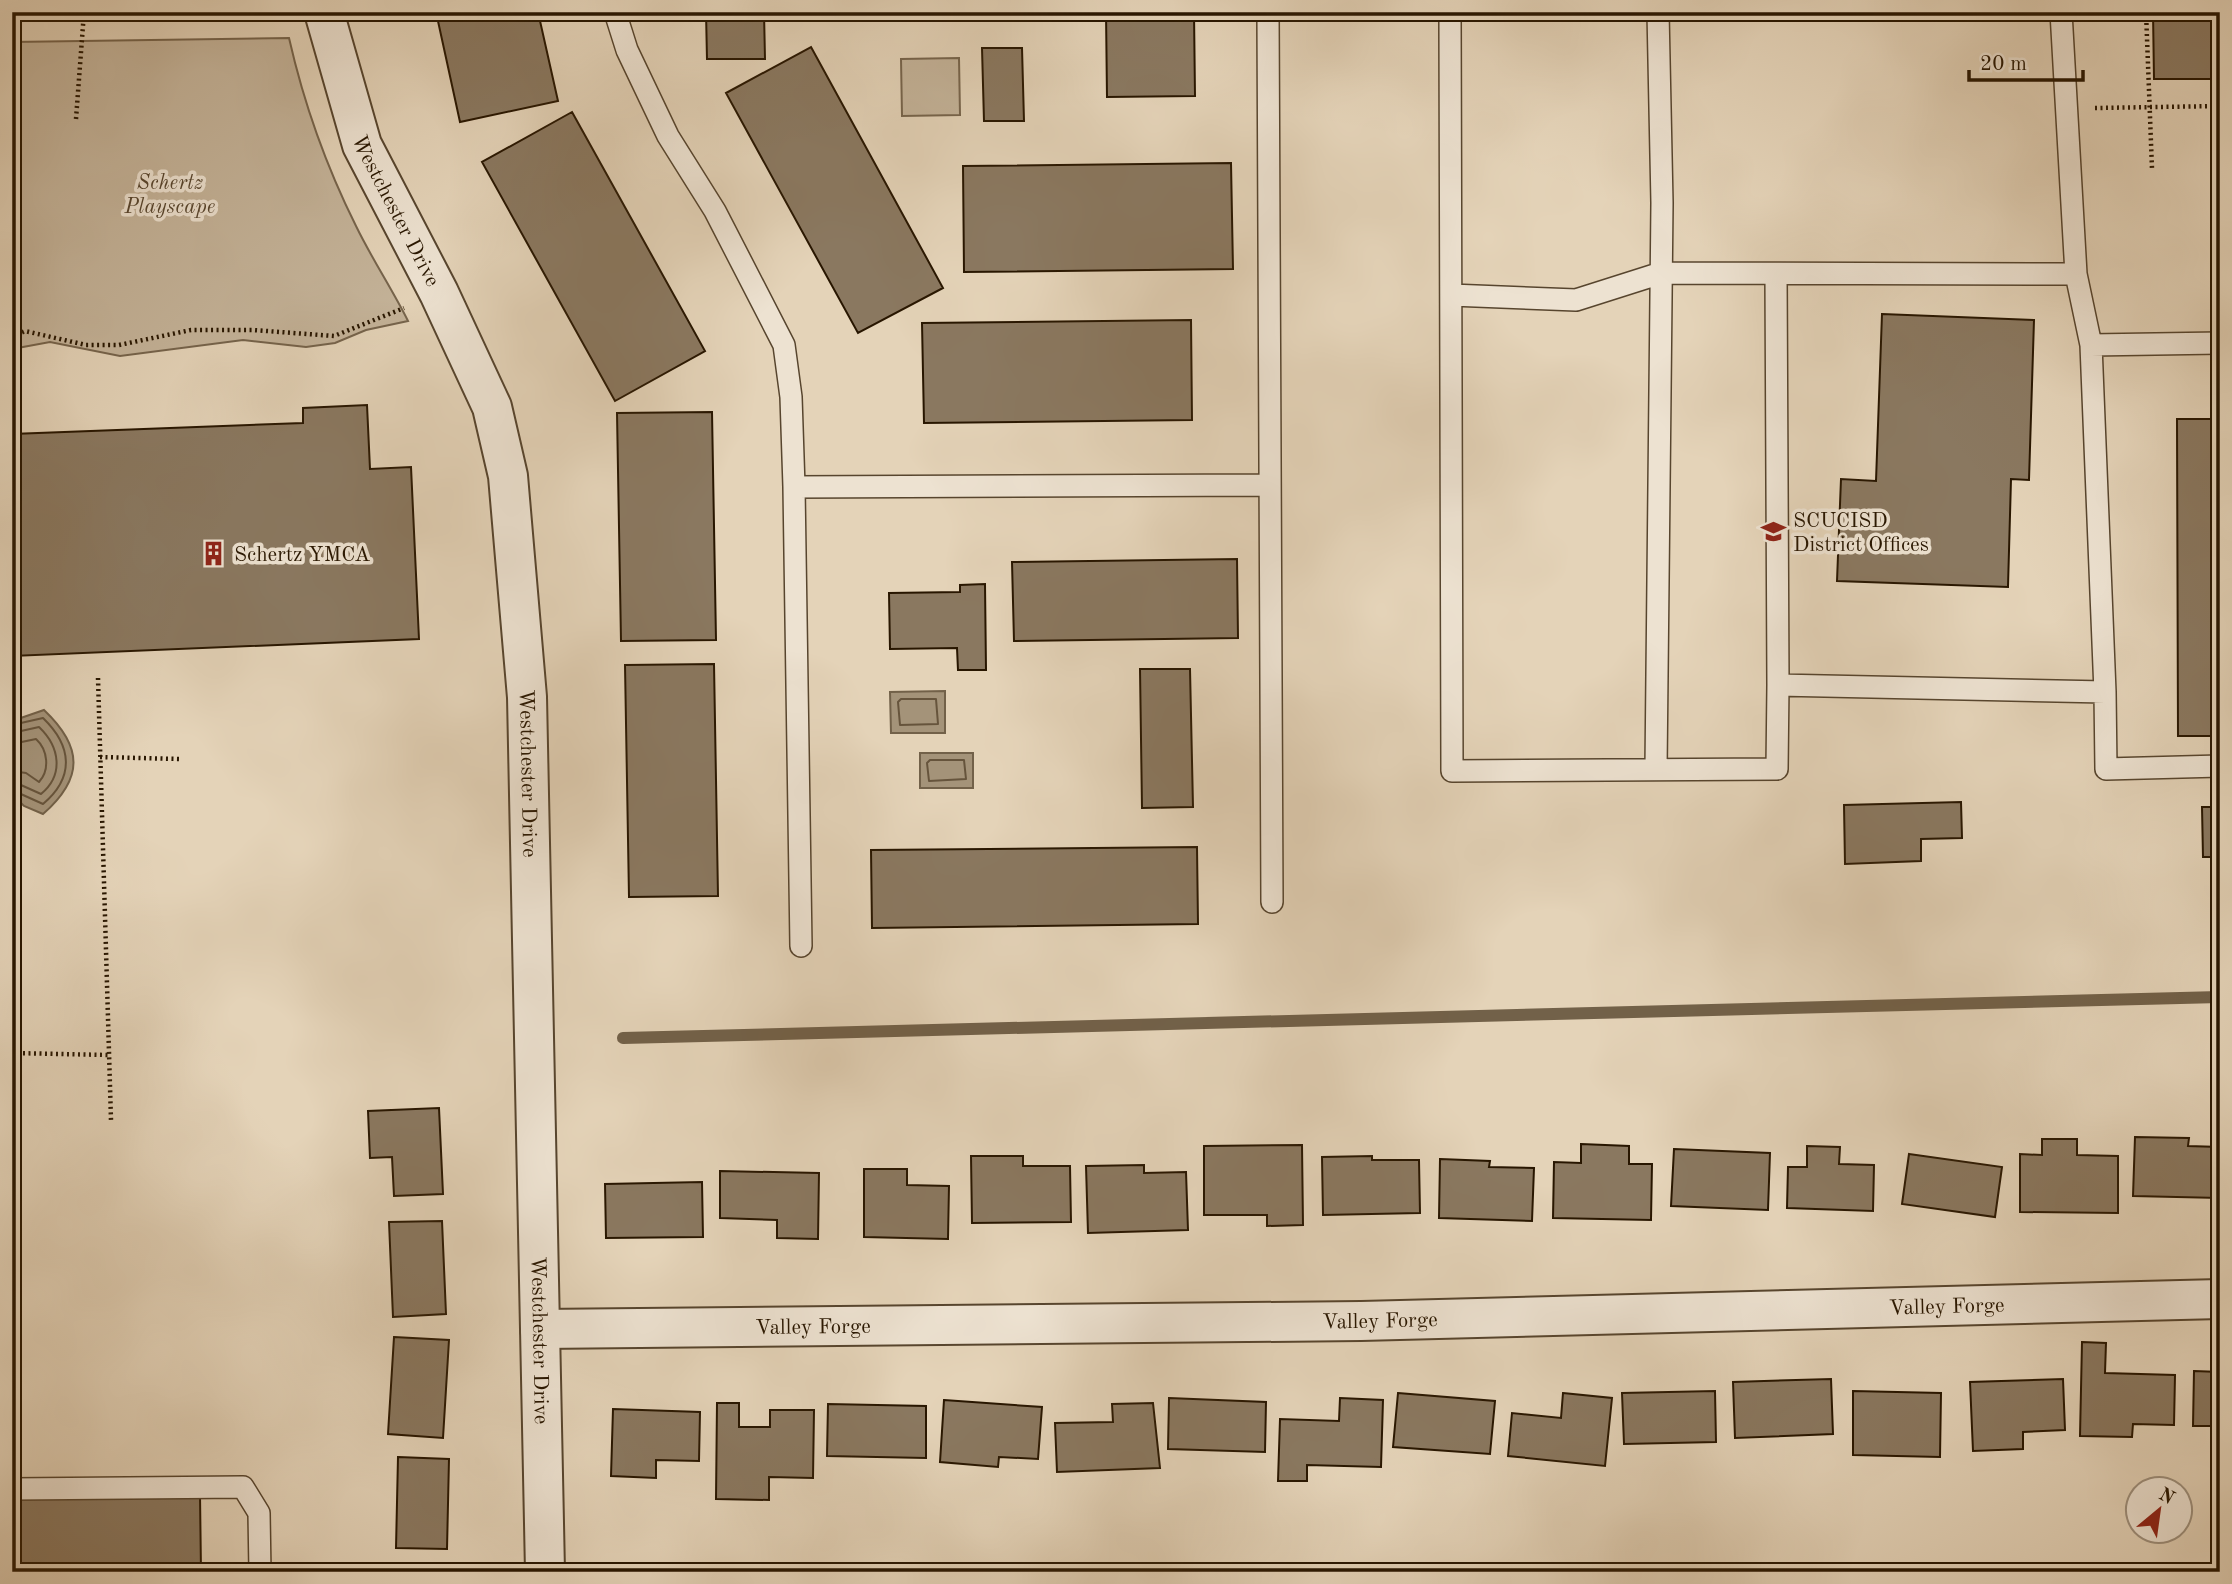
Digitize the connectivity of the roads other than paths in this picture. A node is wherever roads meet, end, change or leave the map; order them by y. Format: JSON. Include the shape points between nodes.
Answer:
{"nodes":[{"id":1,"x":324,"y":12,"type":"edge"},
{"id":2,"x":615,"y":12,"type":"edge"},
{"id":3,"x":1268,"y":12,"type":"edge"},
{"id":4,"x":1450,"y":12,"type":"edge"},
{"id":5,"x":1658,"y":12,"type":"edge"},
{"id":6,"x":2061,"y":12,"type":"edge"},
{"id":7,"x":1661,"y":273,"type":"junction"},
{"id":8,"x":1776,"y":274,"type":"junction"},
{"id":9,"x":2076,"y":274,"type":"junction"},
{"id":10,"x":1451,"y":295,"type":"junction"},
{"id":11,"x":2220,"y":343,"type":"edge"},
{"id":12,"x":2091,"y":345,"type":"junction"},
{"id":13,"x":1268,"y":485,"type":"junction"},
{"id":14,"x":794,"y":487,"type":"junction"},
{"id":15,"x":1777,"y":685,"type":"junction"},
{"id":16,"x":2105,"y":692,"type":"junction"},
{"id":17,"x":2220,"y":766,"type":"edge"},
{"id":18,"x":1656,"y":769,"type":"junction"},
{"id":19,"x":1272,"y":902,"type":"dead end"},
{"id":20,"x":801,"y":946,"type":"dead end"},
{"id":21,"x":2220,"y":1299,"type":"edge"},
{"id":22,"x":540,"y":1329,"type":"junction"},
{"id":23,"x":12,"y":1489,"type":"edge"},
{"id":24,"x":260,"y":1572,"type":"edge"},
{"id":25,"x":545,"y":1572,"type":"edge"}],
"edges":[{"from":1,"to":22,"type":"street","name":"Westchester Drive","via":[[362,145],[492,407],[508,476],[527,697]]},
{"from":2,"to":14,"type":"lane","via":[[627,50],[668,136],[715,211],[784,345]]},
{"from":3,"to":13,"type":"lane"},
{"from":4,"to":10,"type":"lane"},
{"from":5,"to":7,"type":"lane"},
{"from":6,"to":9,"type":"lane"},
{"from":7,"to":8,"type":"lane"},
{"from":7,"to":10,"type":"lane","via":[[1576,300]]},
{"from":7,"to":18,"type":"lane"},
{"from":8,"to":9,"type":"lane"},
{"from":8,"to":15,"type":"lane"},
{"from":9,"to":12,"type":"lane"},
{"from":10,"to":18,"type":"lane","via":[[1452,771]]},
{"from":11,"to":12,"type":"lane"},
{"from":12,"to":16,"type":"lane"},
{"from":13,"to":14,"type":"lane"},
{"from":13,"to":19,"type":"lane"},
{"from":14,"to":20,"type":"lane"},
{"from":15,"to":16,"type":"lane"},
{"from":15,"to":18,"type":"lane","via":[[1777,769]]},
{"from":16,"to":17,"type":"lane","via":[[2106,769]]},
{"from":21,"to":22,"type":"street","name":"Valley Forge","via":[[1361,1321]]},
{"from":22,"to":25,"type":"street","name":"Westchester Drive"},
{"from":23,"to":24,"type":"lane","via":[[243,1487],[259,1513]]}]}
